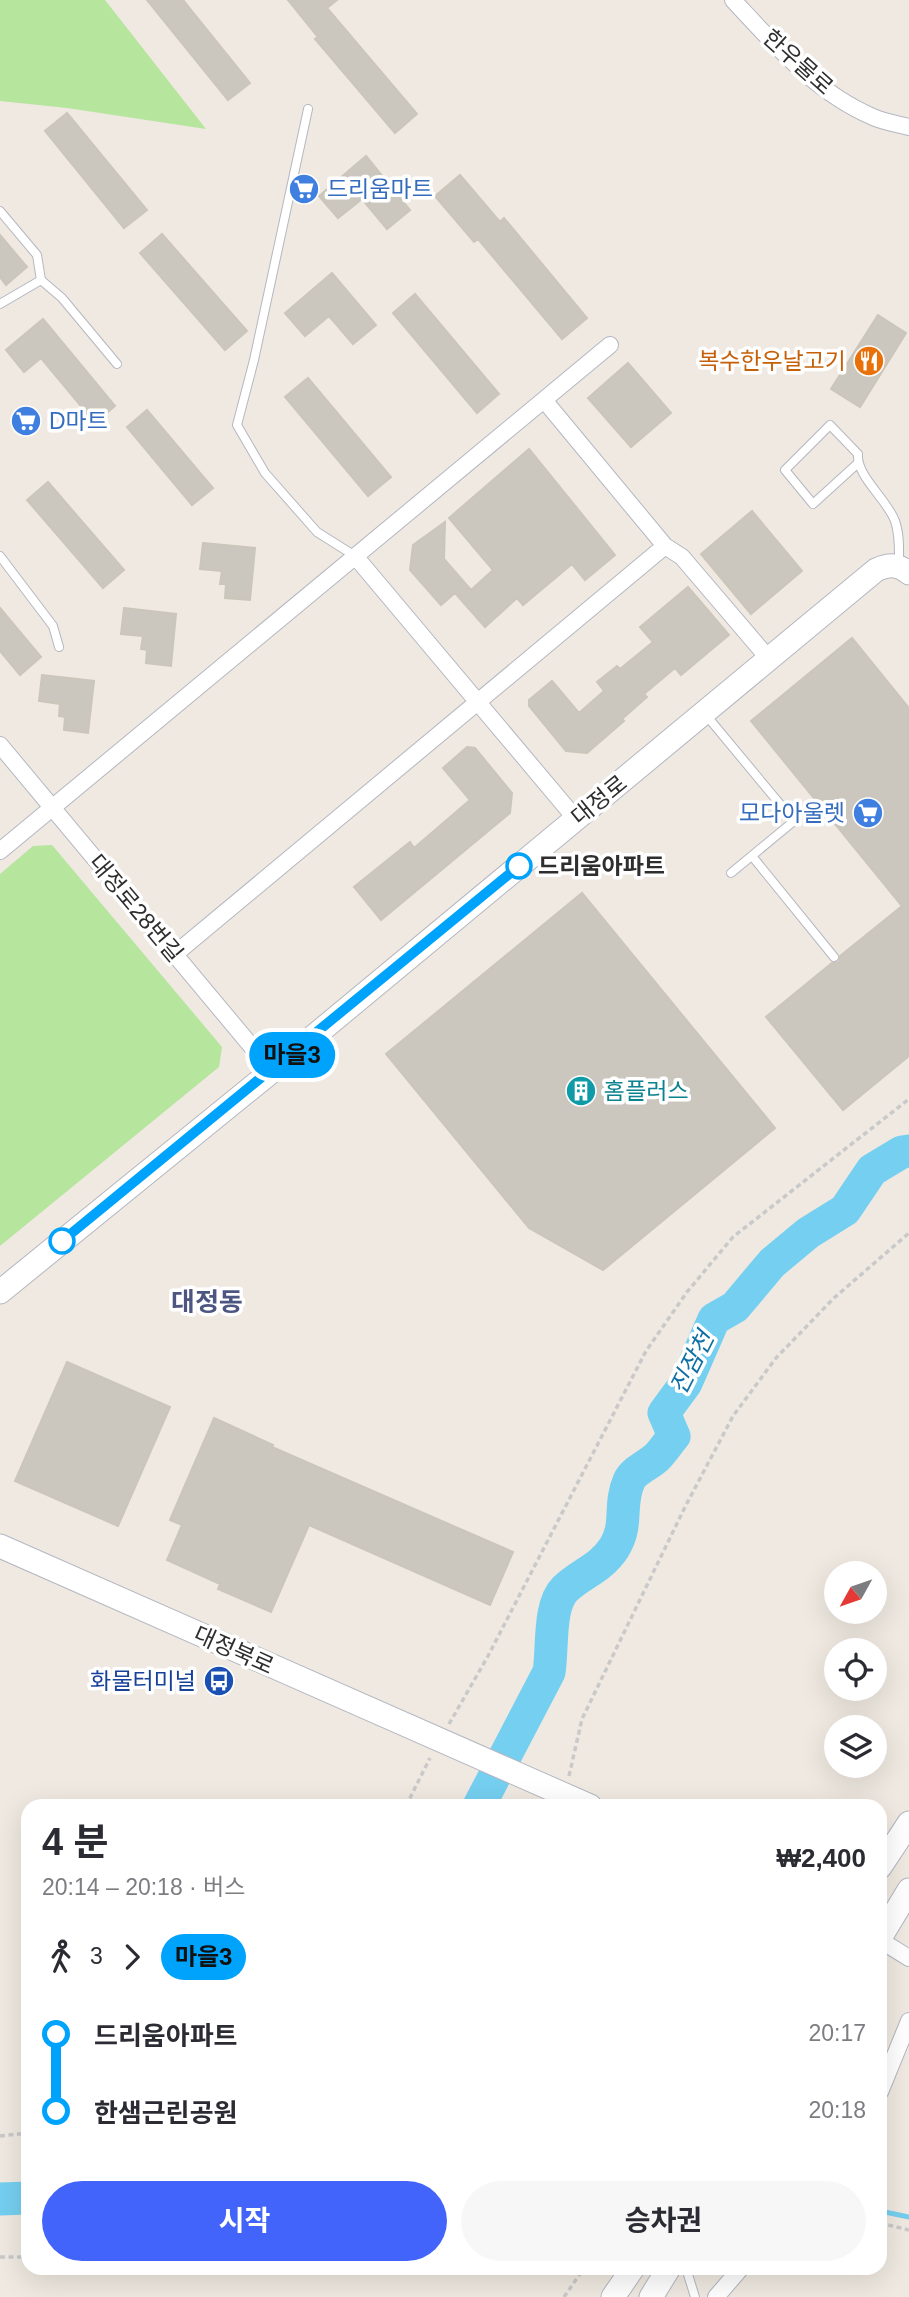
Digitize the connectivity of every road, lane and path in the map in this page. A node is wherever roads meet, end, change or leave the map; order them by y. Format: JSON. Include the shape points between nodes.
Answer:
{"nodes":[{"id":1,"x":733,"y":0,"type":"edge"},
{"id":2,"x":308,"y":109,"type":"dead end"},
{"id":3,"x":909,"y":128,"type":"edge"},
{"id":4,"x":0,"y":211,"type":"edge"},
{"id":5,"x":41,"y":279,"type":"junction"},
{"id":6,"x":0,"y":304,"type":"edge"},
{"id":7,"x":610,"y":345,"type":"dead end"},
{"id":8,"x":117,"y":364,"type":"dead end"},
{"id":9,"x":544,"y":400,"type":"junction"},
{"id":10,"x":857,"y":464,"type":"junction"},
{"id":11,"x":665,"y":546,"type":"junction"},
{"id":12,"x":0,"y":556,"type":"edge"},
{"id":13,"x":355,"y":556,"type":"junction"},
{"id":14,"x":904,"y":569,"type":"edge"},
{"id":15,"x":60,"y":647,"type":"dead end"},
{"id":16,"x":769,"y":659,"type":"junction"},
{"id":17,"x":478,"y":702,"type":"junction"},
{"id":18,"x":704,"y":713,"type":"junction"},
{"id":19,"x":0,"y":746,"type":"edge"},
{"id":20,"x":52,"y":807,"type":"junction"},
{"id":21,"x":576,"y":819,"type":"junction"},
{"id":22,"x":0,"y":850,"type":"edge"},
{"id":23,"x":752,"y":856,"type":"junction"},
{"id":24,"x":731,"y":873,"type":"dead end"},
{"id":25,"x":175,"y":954,"type":"junction"},
{"id":26,"x":834,"y":957,"type":"dead end"},
{"id":27,"x":272,"y":1071,"type":"junction"},
{"id":28,"x":909,"y":1099,"type":"edge"},
{"id":29,"x":909,"y":1233,"type":"edge"},
{"id":30,"x":0,"y":1292,"type":"edge"},
{"id":31,"x":0,"y":1546,"type":"edge"},
{"id":32,"x":439,"y":1741,"type":"junction"},
{"id":33,"x":573,"y":1764,"type":"dead end"},
{"id":34,"x":410,"y":1799,"type":"edge"},
{"id":35,"x":574,"y":1799,"type":"edge"},
{"id":36,"x":909,"y":1822,"type":"edge"},
{"id":37,"x":887,"y":1856,"type":"edge"},
{"id":38,"x":909,"y":1890,"type":"edge"},
{"id":39,"x":887,"y":1927,"type":"edge"},
{"id":40,"x":887,"y":1944,"type":"edge"},
{"id":41,"x":909,"y":1958,"type":"edge"},
{"id":42,"x":909,"y":2021,"type":"edge"},
{"id":43,"x":887,"y":2075,"type":"edge"},
{"id":44,"x":21,"y":2134,"type":"edge"},
{"id":45,"x":0,"y":2136,"type":"edge"},
{"id":46,"x":887,"y":2225,"type":"edge"},
{"id":47,"x":909,"y":2230,"type":"edge"},
{"id":48,"x":0,"y":2257,"type":"edge"},
{"id":49,"x":21,"y":2257,"type":"edge"},
{"id":50,"x":579,"y":2275,"type":"edge"},
{"id":51,"x":628,"y":2275,"type":"edge"},
{"id":52,"x":665,"y":2275,"type":"edge"},
{"id":53,"x":688,"y":2275,"type":"edge"},
{"id":54,"x":735,"y":2275,"type":"edge"},
{"id":55,"x":564,"y":2297,"type":"edge"},
{"id":56,"x":613,"y":2297,"type":"edge"},
{"id":57,"x":651,"y":2297,"type":"edge"},
{"id":58,"x":695,"y":2297,"type":"edge"},
{"id":59,"x":716,"y":2297,"type":"edge"}],
"edges":[{"from":1,"to":3,"type":"street","name":"한우물로","via":[[785,56],[825,90],[873,118]]},
{"from":2,"to":13,"type":"lane","via":[[237,425],[265,473],[317,532]]},
{"from":4,"to":5,"type":"lane","via":[[37,254]]},
{"from":5,"to":6,"type":"lane"},
{"from":5,"to":8,"type":"lane"},
{"from":7,"to":9,"type":"street"},
{"from":9,"to":11,"type":"street"},
{"from":9,"to":13,"type":"street"},
{"from":10,"to":10,"type":"lane","via":[[858,454],[830,425],[785,470],[813,504]]},
{"from":10,"to":14,"type":"lane","via":[[895,522]]},
{"from":11,"to":16,"type":"street","via":[[682,557]]},
{"from":11,"to":17,"type":"street"},
{"from":12,"to":15,"type":"lane","via":[[53,626]]},
{"from":13,"to":17,"type":"street"},
{"from":13,"to":20,"type":"street"},
{"from":14,"to":16,"type":"street","name":"대정로","via":[[887,565],[876,570]]},
{"from":16,"to":18,"type":"street","name":"대정로"},
{"from":17,"to":21,"type":"street"},
{"from":17,"to":25,"type":"street"},
{"from":18,"to":21,"type":"street","name":"대정로"},
{"from":18,"to":23,"type":"lane","via":[[793,821]]},
{"from":19,"to":20,"type":"street","name":"대정로28번길"},
{"from":20,"to":22,"type":"street"},
{"from":20,"to":25,"type":"street","name":"대정로28번길"},
{"from":21,"to":27,"type":"street","name":"대정로"},
{"from":23,"to":24,"type":"lane"},
{"from":23,"to":26,"type":"lane"},
{"from":25,"to":27,"type":"street","name":"대정로28번길"},
{"from":27,"to":30,"type":"street","name":"대정로"},
{"from":28,"to":32,"type":"path","via":[[733,1237],[687,1292],[646,1351]]},
{"from":29,"to":33,"type":"path","via":[[834,1298],[776,1357],[733,1416],[582,1719]]},
{"from":31,"to":32,"type":"street","name":"대정북로"},
{"from":32,"to":34,"type":"path"},
{"from":32,"to":35,"type":"street","name":"대정북로"},
{"from":36,"to":37,"type":"street"},
{"from":38,"to":39,"type":"street"},
{"from":40,"to":41,"type":"street"},
{"from":42,"to":43,"type":"street"},
{"from":44,"to":45,"type":"path"},
{"from":46,"to":47,"type":"path"},
{"from":48,"to":49,"type":"path"},
{"from":50,"to":55,"type":"path"},
{"from":51,"to":56,"type":"street"},
{"from":52,"to":57,"type":"street"},
{"from":53,"to":58,"type":"lane"},
{"from":54,"to":59,"type":"street"}]}
